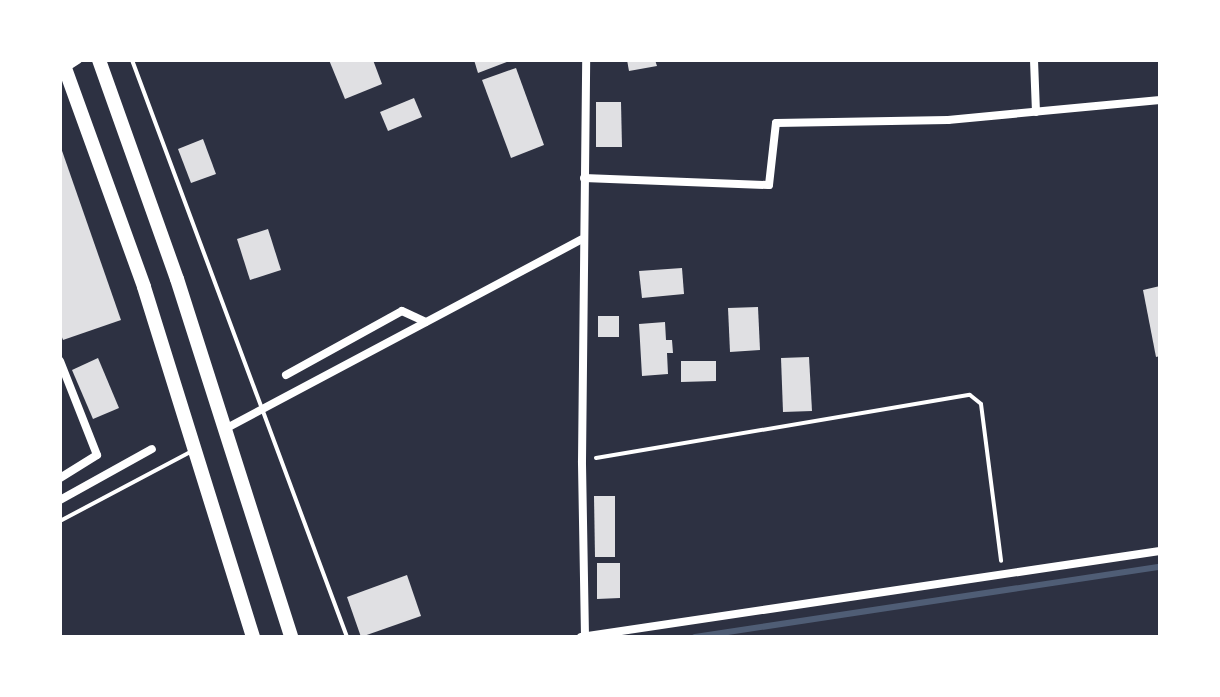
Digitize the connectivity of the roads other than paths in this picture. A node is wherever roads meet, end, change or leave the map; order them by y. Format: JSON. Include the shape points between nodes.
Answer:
{"nodes":[{"id":1,"x":99,"y":60,"type":"edge"},
{"id":2,"x":132,"y":60,"type":"edge"},
{"id":3,"x":586,"y":60,"type":"edge"},
{"id":4,"x":1034,"y":60,"type":"edge"},
{"id":5,"x":66,"y":65,"type":"edge"},
{"id":6,"x":1160,"y":100,"type":"edge"},
{"id":7,"x":1036,"y":112,"type":"junction"},
{"id":8,"x":584,"y":178,"type":"junction"},
{"id":9,"x":582,"y":239,"type":"junction"},
{"id":10,"x":426,"y":322,"type":"junction"},
{"id":11,"x":60,"y":361,"type":"edge"},
{"id":12,"x":286,"y":375,"type":"dead end"},
{"id":13,"x":260,"y":410,"type":"junction"},
{"id":14,"x":225,"y":429,"type":"junction"},
{"id":15,"x":152,"y":449,"type":"dead end"},
{"id":16,"x":196,"y":449,"type":"junction"},
{"id":17,"x":60,"y":478,"type":"edge"},
{"id":18,"x":60,"y":500,"type":"edge"},
{"id":19,"x":60,"y":521,"type":"edge"},
{"id":20,"x":1160,"y":551,"type":"edge"},
{"id":21,"x":253,"y":637,"type":"edge"},
{"id":22,"x":291,"y":637,"type":"edge"},
{"id":23,"x":347,"y":637,"type":"edge"},
{"id":24,"x":583,"y":637,"type":"edge"}],
"edges":[{"from":1,"to":14,"type":"highway"},
{"from":2,"to":13,"type":"lane"},
{"from":3,"to":8,"type":"street"},
{"from":4,"to":7,"type":"street"},
{"from":5,"to":16,"type":"highway"},
{"from":6,"to":7,"type":"street"},
{"from":7,"to":8,"type":"street","via":[[948,120],[776,123],[769,185]]},
{"from":8,"to":9,"type":"street"},
{"from":9,"to":10,"type":"street"},
{"from":9,"to":24,"type":"street"},
{"from":10,"to":12,"type":"street","via":[[402,311]]},
{"from":10,"to":13,"type":"street"},
{"from":11,"to":17,"type":"street","via":[[97,455]]},
{"from":13,"to":14,"type":"street"},
{"from":13,"to":23,"type":"lane"},
{"from":14,"to":22,"type":"highway"},
{"from":15,"to":18,"type":"street"},
{"from":16,"to":19,"type":"lane"},
{"from":16,"to":21,"type":"highway"},
{"from":20,"to":24,"type":"street"}]}
